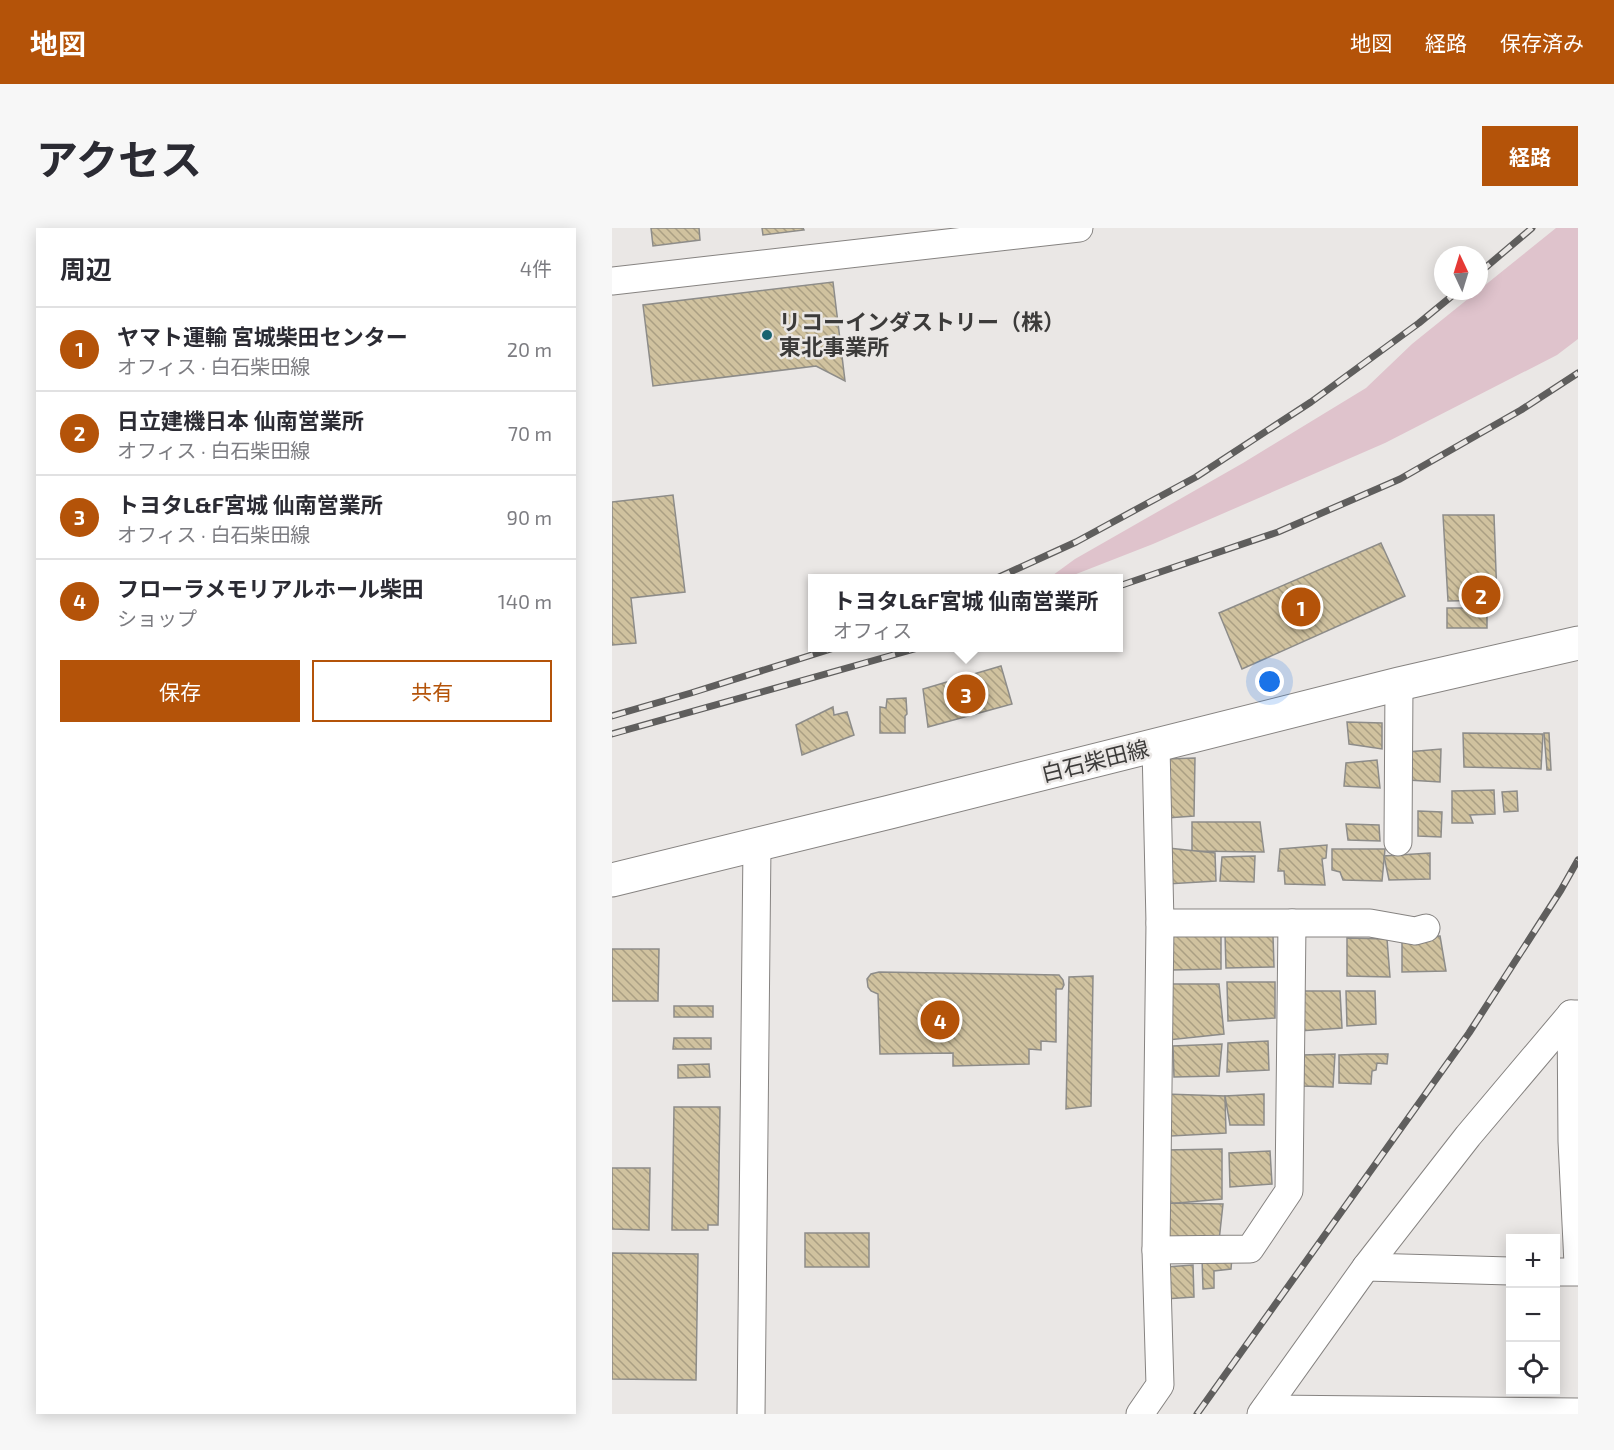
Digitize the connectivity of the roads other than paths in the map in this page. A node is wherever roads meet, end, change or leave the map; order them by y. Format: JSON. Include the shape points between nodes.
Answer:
{"nodes":[{"id":1,"x":1079,"y":228,"type":"edge"},
{"id":2,"x":612,"y":281,"type":"edge"},
{"id":3,"x":1578,"y":643,"type":"edge"},
{"id":4,"x":1399,"y":684,"type":"junction"},
{"id":5,"x":1156,"y":746,"type":"junction"},
{"id":6,"x":1398,"y":842,"type":"dead end"},
{"id":7,"x":757,"y":845,"type":"junction"},
{"id":8,"x":612,"y":880,"type":"edge"},
{"id":9,"x":1292,"y":922,"type":"junction"},
{"id":10,"x":1160,"y":923,"type":"junction"},
{"id":11,"x":1426,"y":928,"type":"dead end"},
{"id":12,"x":1574,"y":1014,"type":"edge"},
{"id":13,"x":1156,"y":1250,"type":"junction"},
{"id":14,"x":1578,"y":1264,"type":"edge"},
{"id":15,"x":1366,"y":1267,"type":"junction"},
{"id":16,"x":1506,"y":1271,"type":"edge"},
{"id":17,"x":1560,"y":1272,"type":"edge"},
{"id":18,"x":1578,"y":1272,"type":"edge"},
{"id":19,"x":1263,"y":1412,"type":"edge"},
{"id":20,"x":1578,"y":1412,"type":"edge"},
{"id":21,"x":752,"y":1414,"type":"edge"},
{"id":22,"x":1140,"y":1414,"type":"edge"}],
"edges":[{"from":1,"to":2,"type":"street"},
{"from":3,"to":4,"type":"main road","name":"白石柴田線"},
{"from":4,"to":5,"type":"main road","name":"白石柴田線"},
{"from":4,"to":6,"type":"street"},
{"from":5,"to":7,"type":"main road","name":"白石柴田線"},
{"from":5,"to":10,"type":"street"},
{"from":7,"to":8,"type":"main road","name":"白石柴田線"},
{"from":7,"to":21,"type":"street"},
{"from":9,"to":10,"type":"street"},
{"from":9,"to":11,"type":"street","via":[[1370,923],[1414,931]]},
{"from":9,"to":13,"type":"street","via":[[1289,1191],[1250,1249]]},
{"from":10,"to":13,"type":"street"},
{"from":12,"to":14,"type":"street","via":[[1572,1141]]},
{"from":12,"to":15,"type":"street","via":[[1468,1136]]},
{"from":13,"to":22,"type":"street","via":[[1160,1385]]},
{"from":15,"to":16,"type":"street"},
{"from":15,"to":19,"type":"street"},
{"from":17,"to":18,"type":"street"},
{"from":19,"to":20,"type":"street"}]}
